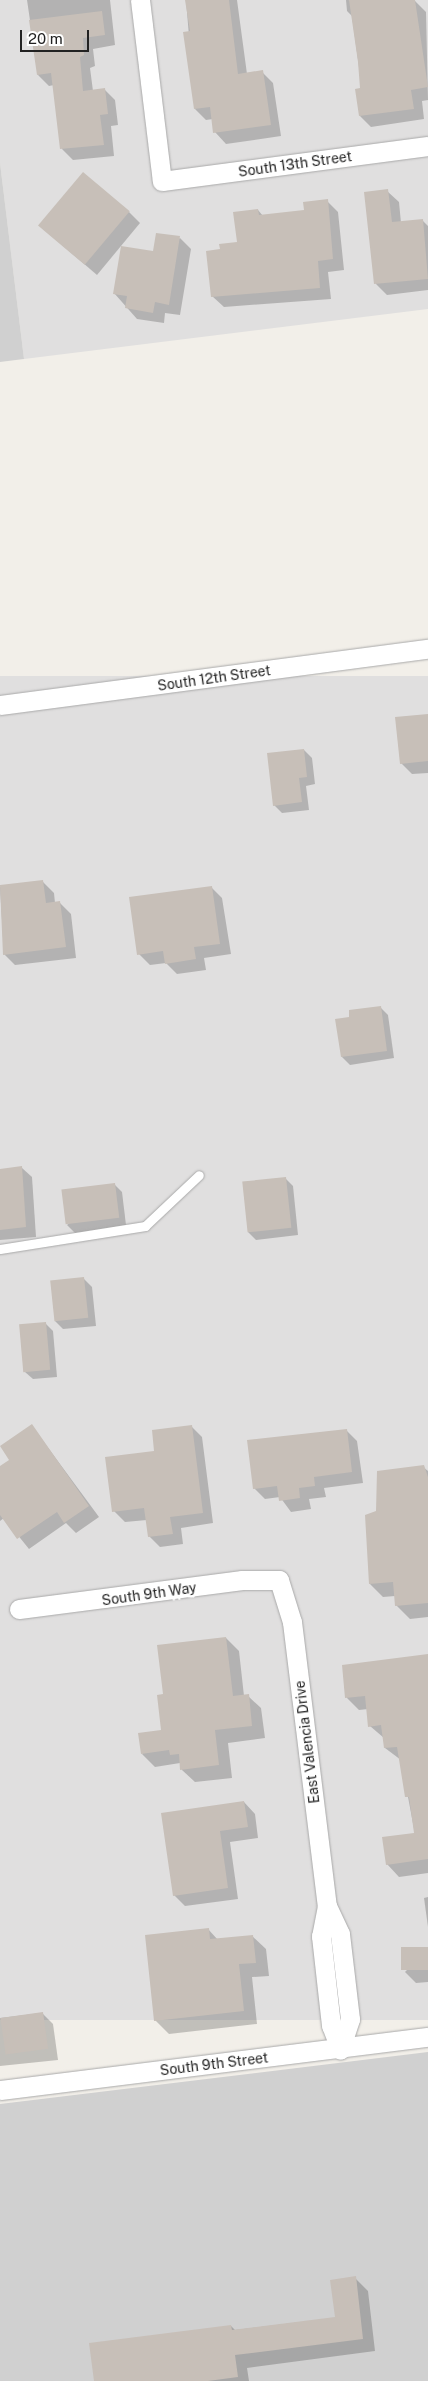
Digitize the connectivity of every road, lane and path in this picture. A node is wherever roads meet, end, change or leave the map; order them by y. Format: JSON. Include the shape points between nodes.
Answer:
{"nodes":[{"id":1,"x":140,"y":0,"type":"edge"},
{"id":2,"x":428,"y":146,"type":"edge"},
{"id":3,"x":428,"y":649,"type":"edge"},
{"id":4,"x":0,"y":705,"type":"edge"},
{"id":5,"x":199,"y":1175,"type":"dead end"},
{"id":6,"x":0,"y":1249,"type":"edge"},
{"id":7,"x":279,"y":1580,"type":"joint"},
{"id":8,"x":19,"y":1609,"type":"dead end"},
{"id":9,"x":428,"y":2037,"type":"edge"},
{"id":10,"x":340,"y":2049,"type":"junction"},
{"id":11,"x":0,"y":2090,"type":"edge"}],
"edges":[{"from":1,"to":2,"type":"street","name":"South 13th Street","via":[[162,181]]},
{"from":3,"to":4,"type":"street","name":"South 12th Street"},
{"from":5,"to":6,"type":"lane","via":[[146,1226]]},
{"from":7,"to":8,"type":"street","name":"South 9th Way","via":[[242,1580]]},
{"from":7,"to":10,"type":"street","name":"East Valencia Drive","via":[[292,1622],[327,1906],[340,1934],[350,2019]]},
{"from":9,"to":10,"type":"street","name":"South 9th Street"},
{"from":10,"to":11,"type":"street","name":"South 9th Street"}]}
